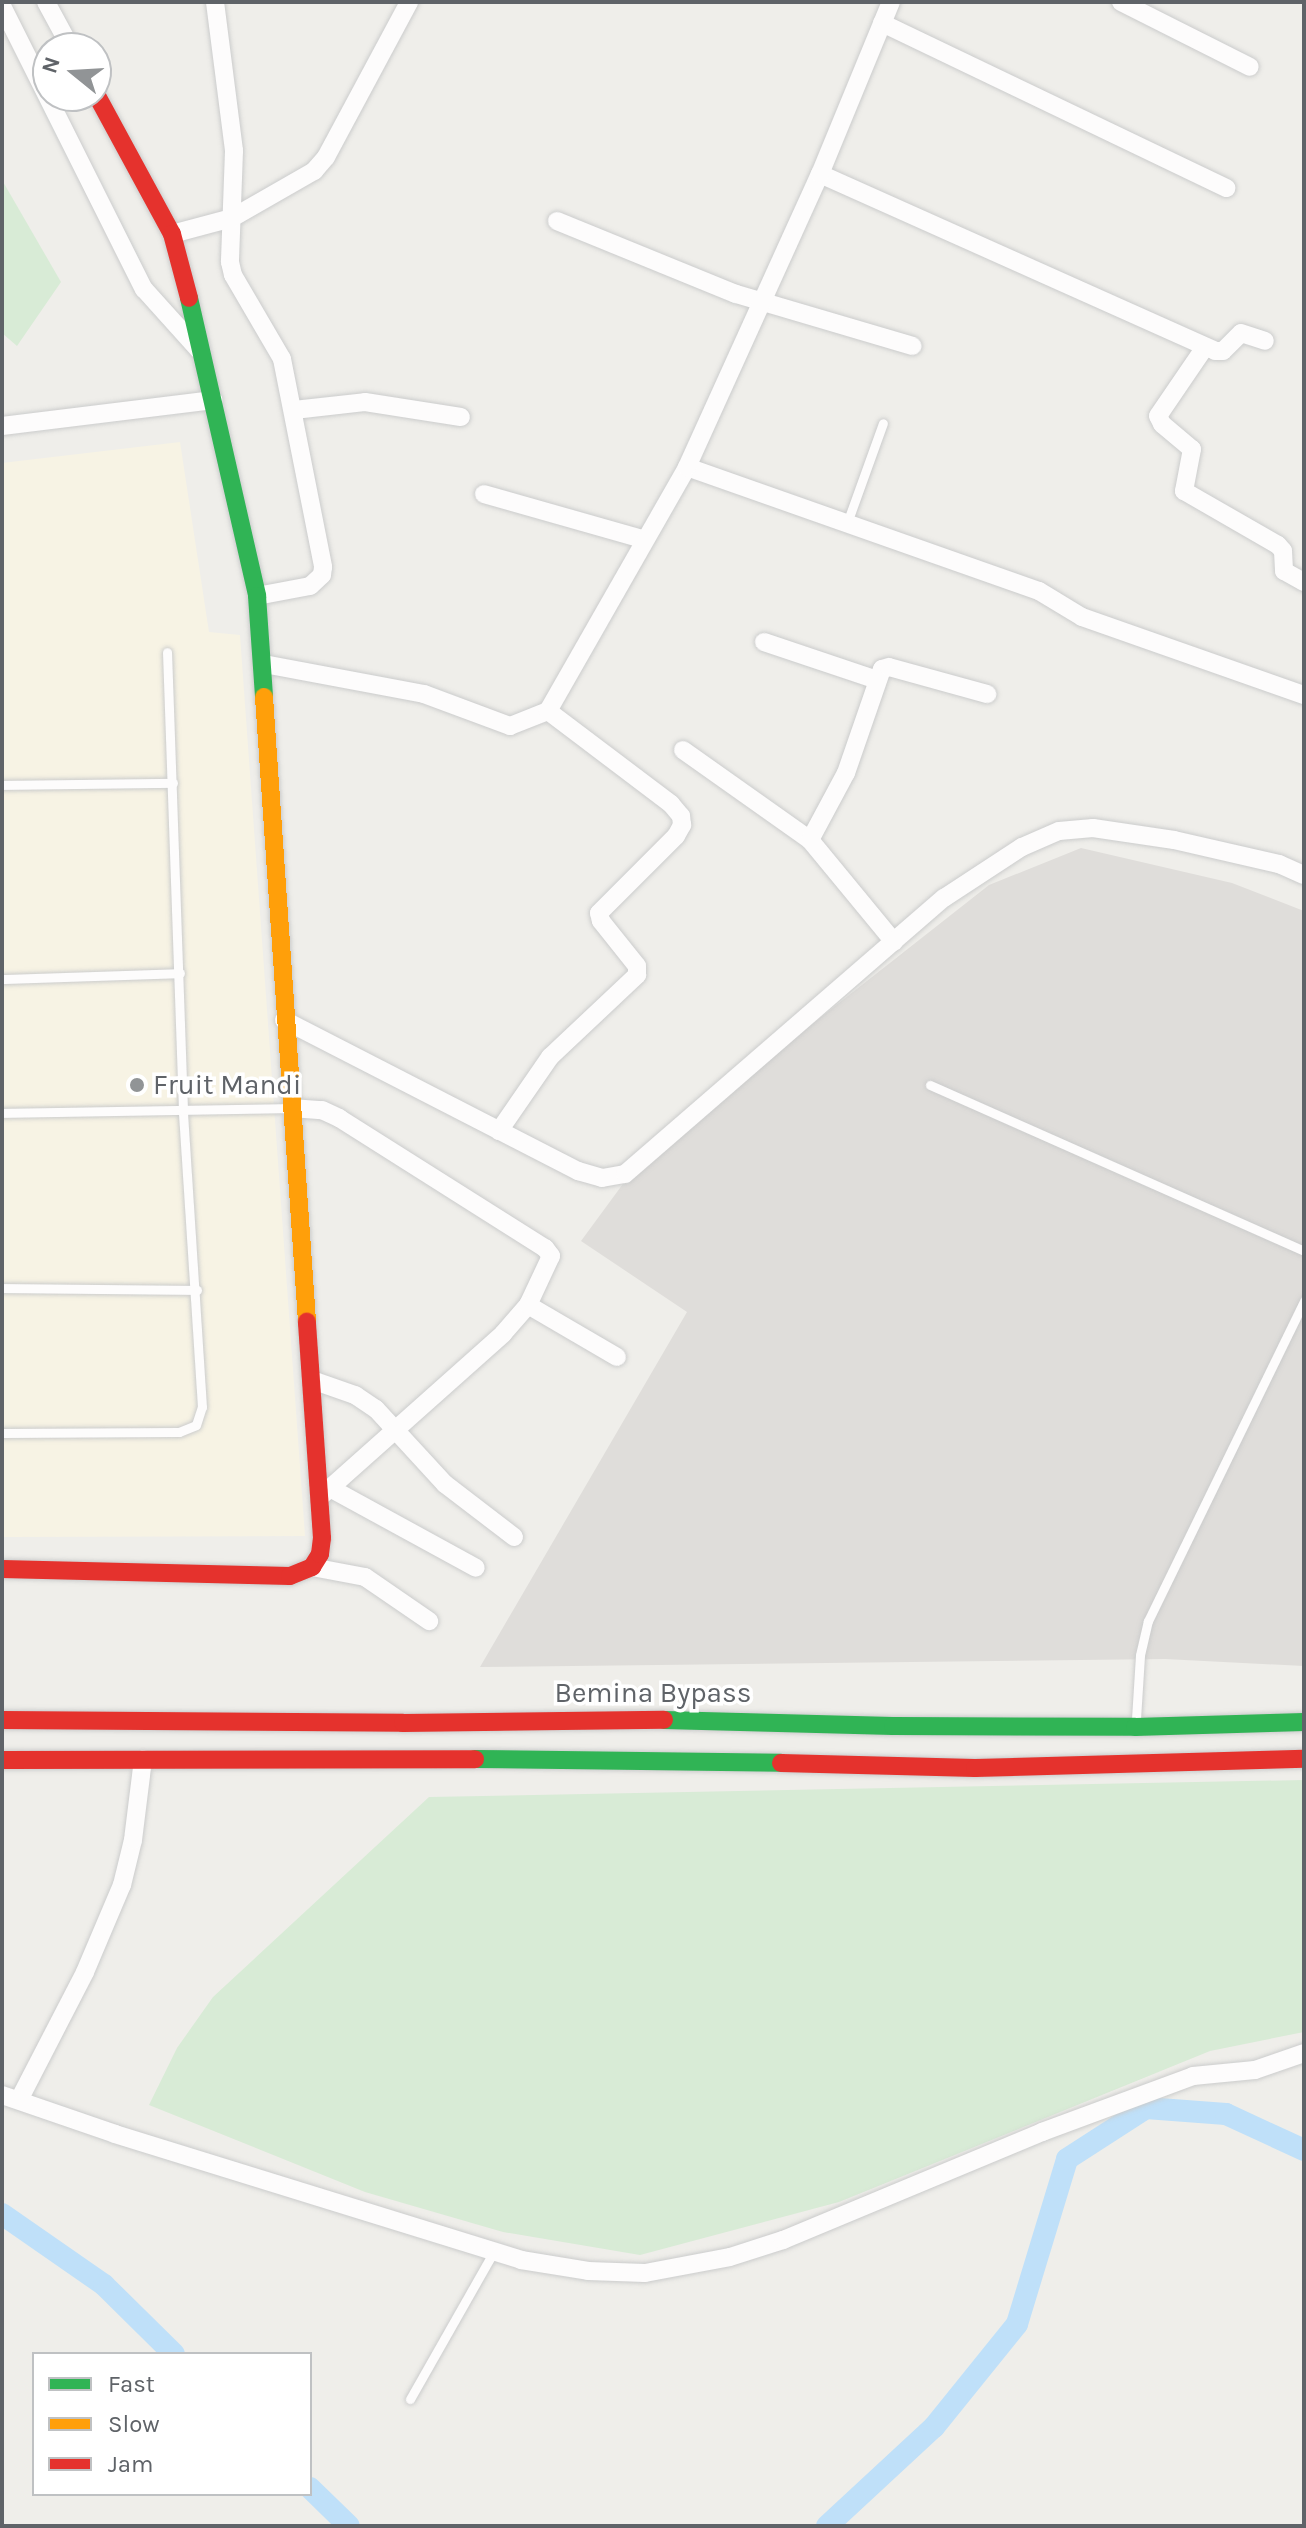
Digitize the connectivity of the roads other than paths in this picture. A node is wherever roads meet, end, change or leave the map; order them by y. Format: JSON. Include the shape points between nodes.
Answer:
{"nodes":[{"id":1,"x":46,"y":2,"type":"edge"},
{"id":2,"x":215,"y":2,"type":"edge"},
{"id":3,"x":409,"y":2,"type":"edge"},
{"id":4,"x":891,"y":2,"type":"edge"},
{"id":5,"x":1121,"y":2,"type":"edge"},
{"id":6,"x":2,"y":6,"type":"edge"},
{"id":7,"x":882,"y":23,"type":"junction"},
{"id":8,"x":62,"y":32,"type":"edge"},
{"id":9,"x":1250,"y":67,"type":"dead end"},
{"id":10,"x":106,"y":112,"type":"edge"},
{"id":11,"x":820,"y":174,"type":"junction"},
{"id":12,"x":1226,"y":188,"type":"dead end"},
{"id":13,"x":232,"y":218,"type":"junction"},
{"id":14,"x":557,"y":221,"type":"dead end"},
{"id":15,"x":172,"y":234,"type":"junction"},
{"id":16,"x":763,"y":302,"type":"junction"},
{"id":17,"x":1265,"y":341,"type":"dead end"},
{"id":18,"x":913,"y":346,"type":"dead end"},
{"id":19,"x":1205,"y":347,"type":"junction"},
{"id":20,"x":204,"y":355,"type":"junction"},
{"id":21,"x":213,"y":400,"type":"junction"},
{"id":22,"x":294,"y":410,"type":"junction"},
{"id":23,"x":461,"y":417,"type":"dead end"},
{"id":24,"x":883,"y":423,"type":"dead end"},
{"id":25,"x":2,"y":426,"type":"edge"},
{"id":26,"x":687,"y":467,"type":"junction"},
{"id":27,"x":484,"y":494,"type":"dead end"},
{"id":28,"x":847,"y":523,"type":"junction"},
{"id":29,"x":645,"y":540,"type":"junction"},
{"id":30,"x":1304,"y":582,"type":"edge"},
{"id":31,"x":257,"y":596,"type":"junction"},
{"id":32,"x":764,"y":642,"type":"dead end"},
{"id":33,"x":167,"y":652,"type":"dead end"},
{"id":34,"x":264,"y":664,"type":"junction"},
{"id":35,"x":877,"y":680,"type":"junction"},
{"id":36,"x":987,"y":694,"type":"dead end"},
{"id":37,"x":1304,"y":695,"type":"edge"},
{"id":38,"x":548,"y":711,"type":"junction"},
{"id":39,"x":683,"y":750,"type":"dead end"},
{"id":40,"x":173,"y":783,"type":"junction"},
{"id":41,"x":2,"y":785,"type":"edge"},
{"id":42,"x":810,"y":840,"type":"junction"},
{"id":43,"x":1304,"y":875,"type":"edge"},
{"id":44,"x":894,"y":942,"type":"junction"},
{"id":45,"x":180,"y":973,"type":"junction"},
{"id":46,"x":2,"y":979,"type":"edge"},
{"id":47,"x":284,"y":1020,"type":"junction"},
{"id":48,"x":930,"y":1085,"type":"dead end"},
{"id":49,"x":291,"y":1108,"type":"junction"},
{"id":50,"x":183,"y":1110,"type":"junction"},
{"id":51,"x":2,"y":1113,"type":"edge"},
{"id":52,"x":499,"y":1131,"type":"junction"},
{"id":53,"x":1304,"y":1251,"type":"edge"},
{"id":54,"x":2,"y":1288,"type":"edge"},
{"id":55,"x":197,"y":1290,"type":"junction"},
{"id":56,"x":1304,"y":1301,"type":"edge"},
{"id":57,"x":528,"y":1305,"type":"junction"},
{"id":58,"x":617,"y":1357,"type":"dead end"},
{"id":59,"x":312,"y":1380,"type":"junction"},
{"id":60,"x":395,"y":1428,"type":"junction"},
{"id":61,"x":2,"y":1433,"type":"edge"},
{"id":62,"x":325,"y":1492,"type":"junction"},
{"id":63,"x":514,"y":1537,"type":"dead end"},
{"id":64,"x":312,"y":1567,"type":"junction"},
{"id":65,"x":476,"y":1568,"type":"dead end"},
{"id":66,"x":2,"y":1569,"type":"edge"},
{"id":67,"x":429,"y":1621,"type":"dead end"},
{"id":68,"x":2,"y":1720,"type":"edge"},
{"id":69,"x":1304,"y":1722,"type":"edge"},
{"id":70,"x":1135,"y":1727,"type":"junction"},
{"id":71,"x":1304,"y":1759,"type":"edge"},
{"id":72,"x":2,"y":1760,"type":"edge"},
{"id":73,"x":143,"y":1760,"type":"junction"},
{"id":74,"x":1304,"y":2053,"type":"edge"},
{"id":75,"x":11,"y":2097,"type":"edge"},
{"id":76,"x":494,"y":2251,"type":"junction"},
{"id":77,"x":410,"y":2399,"type":"dead end"}],
"edges":[{"from":1,"to":8,"type":"street"},
{"from":2,"to":13,"type":"street","via":[[234,151]]},
{"from":3,"to":13,"type":"street","via":[[326,157],[298,183]]},
{"from":4,"to":7,"type":"street"},
{"from":5,"to":9,"type":"street"},
{"from":6,"to":20,"type":"street","via":[[144,289]]},
{"from":7,"to":11,"type":"street"},
{"from":7,"to":12,"type":"street"},
{"from":10,"to":15,"type":"main road"},
{"from":11,"to":16,"type":"street"},
{"from":11,"to":19,"type":"street"},
{"from":13,"to":15,"type":"street"},
{"from":13,"to":22,"type":"street","via":[[228,247],[233,275],[276,344]]},
{"from":14,"to":16,"type":"street"},
{"from":15,"to":20,"type":"main road"},
{"from":16,"to":18,"type":"street"},
{"from":16,"to":26,"type":"street"},
{"from":17,"to":19,"type":"street","via":[[1241,333],[1220,353]]},
{"from":19,"to":30,"type":"street","via":[[1158,416],[1192,449],[1184,491],[1278,545],[1286,573]]},
{"from":20,"to":21,"type":"main road"},
{"from":21,"to":25,"type":"street"},
{"from":21,"to":31,"type":"main road"},
{"from":22,"to":23,"type":"street","via":[[365,402]]},
{"from":22,"to":31,"type":"street","via":[[322,575],[310,586]]},
{"from":24,"to":28,"type":"lane"},
{"from":26,"to":28,"type":"street"},
{"from":26,"to":29,"type":"street"},
{"from":27,"to":29,"type":"street"},
{"from":28,"to":37,"type":"street","via":[[1039,591],[1082,617]]},
{"from":29,"to":38,"type":"street"},
{"from":31,"to":34,"type":"main road"},
{"from":32,"to":35,"type":"street"},
{"from":33,"to":40,"type":"lane"},
{"from":34,"to":38,"type":"street","via":[[424,694],[510,726]]},
{"from":34,"to":47,"type":"main road"},
{"from":35,"to":36,"type":"street","via":[[889,667]]},
{"from":35,"to":42,"type":"street","via":[[846,773]]},
{"from":38,"to":52,"type":"street","via":[[671,804],[682,825],[599,913],[637,966],[637,975],[550,1057]]},
{"from":39,"to":42,"type":"street"},
{"from":40,"to":41,"type":"lane"},
{"from":40,"to":45,"type":"lane"},
{"from":42,"to":44,"type":"street"},
{"from":43,"to":44,"type":"street","via":[[1279,864],[1174,840],[1093,828],[1059,831],[1022,847],[944,898]]},
{"from":44,"to":52,"type":"street","via":[[625,1174],[602,1178],[578,1171]]},
{"from":45,"to":46,"type":"lane"},
{"from":45,"to":50,"type":"lane"},
{"from":47,"to":49,"type":"main road"},
{"from":47,"to":52,"type":"street"},
{"from":48,"to":53,"type":"lane"},
{"from":49,"to":50,"type":"lane"},
{"from":49,"to":57,"type":"street","via":[[322,1110],[339,1118],[545,1248],[551,1256],[548,1267]]},
{"from":49,"to":59,"type":"main road"},
{"from":50,"to":51,"type":"lane"},
{"from":50,"to":55,"type":"lane"},
{"from":54,"to":55,"type":"lane"},
{"from":55,"to":61,"type":"lane","via":[[202,1407],[196,1425],[179,1432]]},
{"from":56,"to":70,"type":"lane","via":[[1148,1621]]},
{"from":57,"to":58,"type":"street"},
{"from":57,"to":60,"type":"street","via":[[464,1372]]},
{"from":59,"to":60,"type":"street","via":[[355,1395]]},
{"from":59,"to":62,"type":"main road"},
{"from":60,"to":62,"type":"street"},
{"from":60,"to":63,"type":"street","via":[[445,1484]]},
{"from":62,"to":64,"type":"main road","via":[[321,1546]]},
{"from":62,"to":65,"type":"street"},
{"from":64,"to":66,"type":"main road","via":[[290,1576]]},
{"from":64,"to":67,"type":"street","via":[[365,1577]]},
{"from":68,"to":70,"type":"main road","name":"Bemina Bypass","via":[[706,1719]]},
{"from":69,"to":70,"type":"main road","name":"Bemina Bypass"},
{"from":71,"to":73,"type":"main road","via":[[975,1768],[605,1759]]},
{"from":72,"to":73,"type":"main road"},
{"from":73,"to":75,"type":"street","via":[[122,1885],[85,1972]]},
{"from":74,"to":76,"type":"street","via":[[1255,2070],[1193,2076],[1042,2132],[839,2219],[730,2257],[645,2273],[588,2271]]},
{"from":75,"to":76,"type":"street"},
{"from":76,"to":77,"type":"lane"}]}
